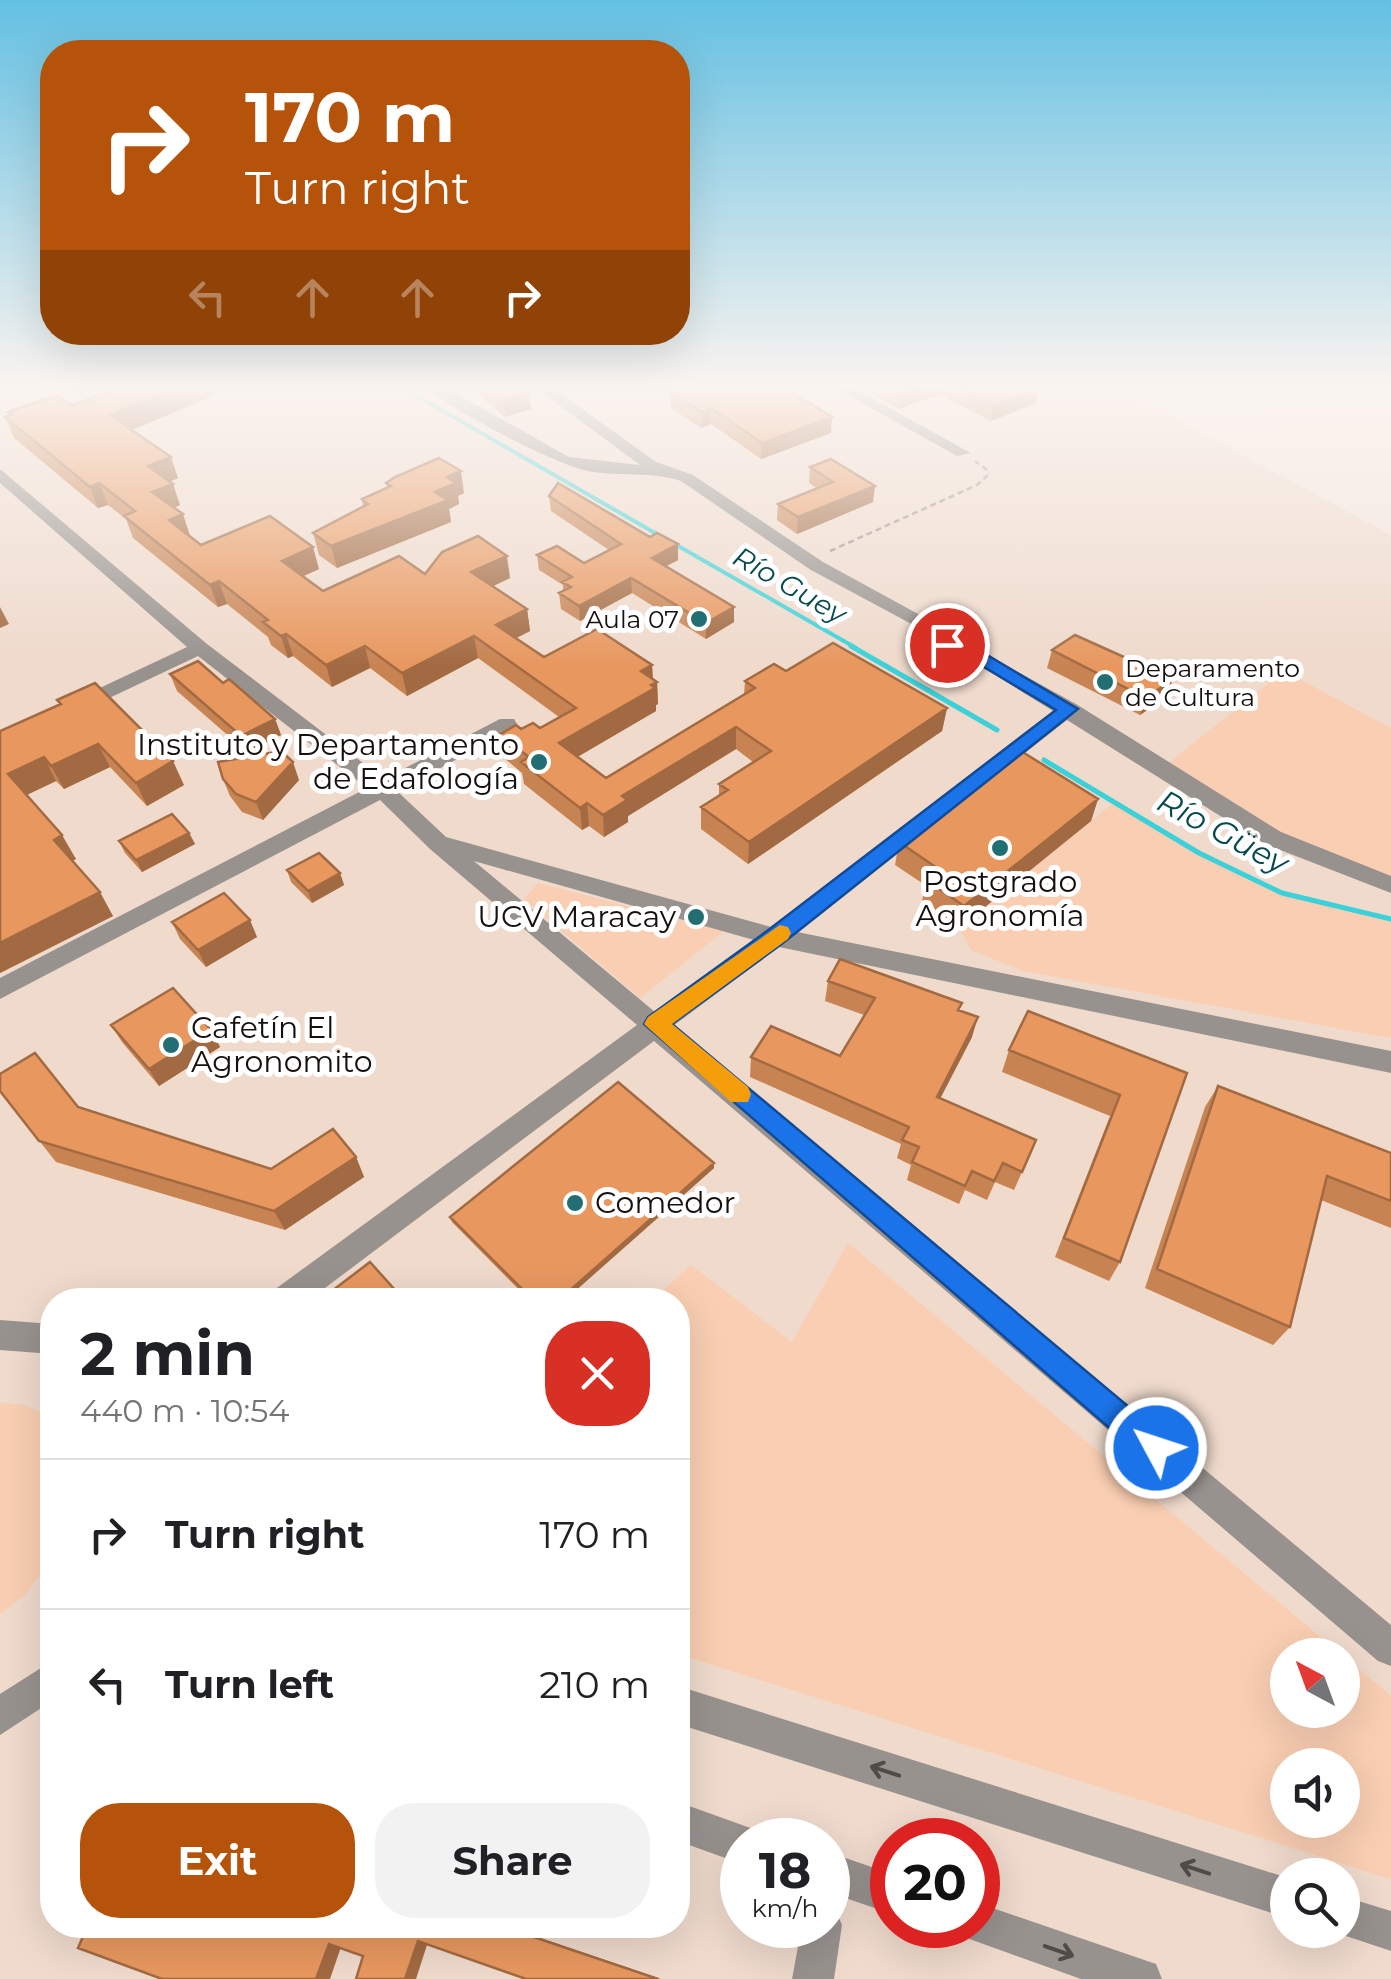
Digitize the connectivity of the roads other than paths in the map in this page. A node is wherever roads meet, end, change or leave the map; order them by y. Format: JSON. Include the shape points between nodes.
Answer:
{"nodes":[{"id":1,"x":7,"y":480,"type":"edge"},
{"id":2,"x":690,"y":480,"type":"edge"},
{"id":3,"x":200,"y":648,"type":"junction"},
{"id":4,"x":1069,"y":709,"type":"junction"},
{"id":5,"x":50,"y":719,"type":"edge"},
{"id":6,"x":507,"y":724,"type":"dead end"},
{"id":7,"x":382,"y":788,"type":"junction"},
{"id":8,"x":438,"y":843,"type":"junction"},
{"id":9,"x":1391,"y":886,"type":"edge"},
{"id":10,"x":775,"y":937,"type":"junction"},
{"id":11,"x":0,"y":989,"type":"edge"},
{"id":12,"x":656,"y":1024,"type":"junction"},
{"id":13,"x":1391,"y":1062,"type":"edge"},
{"id":14,"x":301,"y":1288,"type":"edge"},
{"id":15,"x":2,"y":1329,"type":"edge"},
{"id":16,"x":40,"y":1337,"type":"edge"},
{"id":17,"x":1391,"y":1648,"type":"edge"},
{"id":18,"x":40,"y":1688,"type":"edge"},
{"id":19,"x":690,"y":1709,"type":"edge"},
{"id":20,"x":0,"y":1716,"type":"edge"},
{"id":21,"x":690,"y":1826,"type":"edge"},
{"id":22,"x":720,"y":1836,"type":"edge"},
{"id":23,"x":1270,"y":1892,"type":"edge"},
{"id":24,"x":1360,"y":1922,"type":"edge"},
{"id":25,"x":1000,"y":1931,"type":"edge"},
{"id":26,"x":1391,"y":1931,"type":"edge"},
{"id":27,"x":818,"y":1948,"type":"edge"},
{"id":28,"x":813,"y":1979,"type":"edge"},
{"id":29,"x":1141,"y":1979,"type":"edge"}],
"edges":[{"from":1,"to":3,"type":"lane"},
{"from":2,"to":4,"type":"lane","via":[[809,561],[952,638],[978,640],[982,648],[976,655]]},
{"from":3,"to":5,"type":"lane"},
{"from":3,"to":7,"type":"lane"},
{"from":4,"to":9,"type":"lane","via":[[1273,838]]},
{"from":4,"to":10,"type":"lane"},
{"from":6,"to":7,"type":"lane"},
{"from":7,"to":8,"type":"lane"},
{"from":7,"to":11,"type":"lane"},
{"from":8,"to":10,"type":"lane"},
{"from":8,"to":12,"type":"lane"},
{"from":10,"to":12,"type":"lane"},
{"from":10,"to":13,"type":"lane"},
{"from":12,"to":14,"type":"lane"},
{"from":12,"to":17,"type":"lane"},
{"from":15,"to":16,"type":"lane"},
{"from":18,"to":20,"type":"lane"},
{"from":23,"to":19,"type":"lane","one_way":true},
{"from":21,"to":22,"type":"lane"},
{"from":24,"to":26,"type":"lane"},
{"from":25,"to":29,"type":"lane","one_way":true},
{"from":27,"to":28,"type":"lane"}]}
